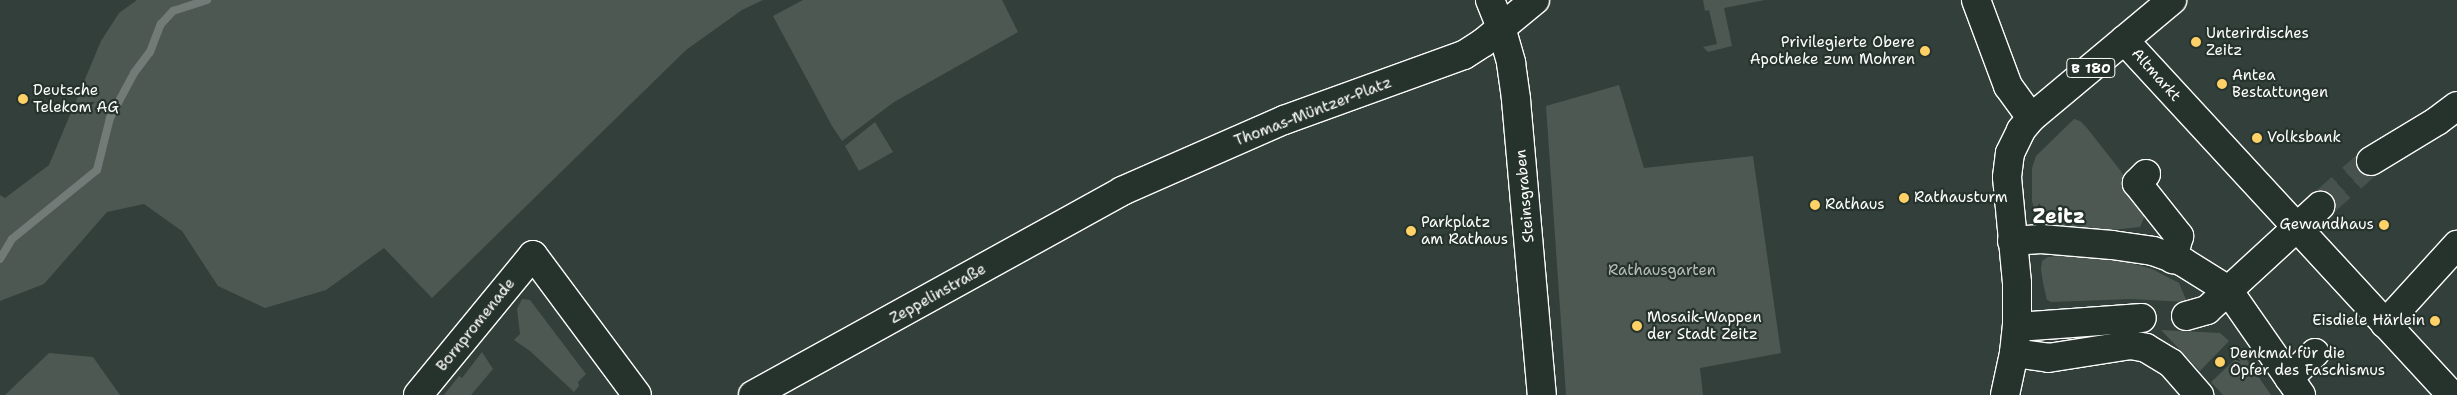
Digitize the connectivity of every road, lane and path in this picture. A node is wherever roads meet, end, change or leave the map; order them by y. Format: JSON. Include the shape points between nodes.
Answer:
{"nodes":[{"id":1,"x":1490,"y":0,"type":"edge"},
{"id":2,"x":1535,"y":0,"type":"edge"},
{"id":3,"x":1976,"y":0,"type":"edge"},
{"id":4,"x":2172,"y":0,"type":"edge"},
{"id":5,"x":1501,"y":27,"type":"junction"},
{"id":6,"x":2124,"y":40,"type":"junction"},
{"id":7,"x":2457,"y":106,"type":"edge"},
{"id":8,"x":2026,"y":124,"type":"junction"},
{"id":9,"x":2371,"y":161,"type":"tunnel mouth"},
{"id":10,"x":2146,"y":174,"type":"dead end"},
{"id":11,"x":1122,"y":191,"type":"joint"},
{"id":12,"x":2320,"y":206,"type":"tunnel mouth"},
{"id":13,"x":2296,"y":227,"type":"junction"},
{"id":14,"x":2182,"y":239,"type":"junction"},
{"id":15,"x":2012,"y":241,"type":"junction"},
{"id":16,"x":2457,"y":245,"type":"edge"},
{"id":17,"x":2228,"y":290,"type":"junction"},
{"id":18,"x":2163,"y":317,"type":"junction"},
{"id":19,"x":2385,"y":324,"type":"junction"},
{"id":20,"x":2016,"y":340,"type":"junction"},
{"id":21,"x":2130,"y":345,"type":"junction"},
{"id":22,"x":2315,"y":353,"type":"dead end"},
{"id":23,"x":2295,"y":386,"type":"edge"},
{"id":24,"x":418,"y":395,"type":"edge"},
{"id":25,"x":637,"y":395,"type":"edge"},
{"id":26,"x":753,"y":395,"type":"edge"},
{"id":27,"x":1542,"y":395,"type":"edge"},
{"id":28,"x":2005,"y":395,"type":"edge"},
{"id":29,"x":2199,"y":395,"type":"edge"},
{"id":30,"x":2452,"y":395,"type":"edge"}],
"edges":[{"from":1,"to":5,"type":"street","name":"Steinsgraben"},
{"from":2,"to":5,"type":"street","name":"Thomas-Müntzer-Platz"},
{"from":3,"to":8,"type":"street"},
{"from":4,"to":6,"type":"street","number":"B 180"},
{"from":5,"to":11,"type":"street","name":"Thomas-Müntzer-Platz","via":[[1464,55],[1284,120]]},
{"from":5,"to":27,"type":"street","name":"Steinsgraben","via":[[1511,63],[1516,100]]},
{"from":6,"to":8,"type":"street","name":"Altmarkt","number":"B 180"},
{"from":6,"to":13,"type":"street","name":"Altmarkt"},
{"from":7,"to":9,"type":"street"},
{"from":8,"to":15,"type":"street","name":"Altmarkt","number":"B 180","via":[[2010,152],[2008,177]]},
{"from":10,"to":14,"type":"street","via":[[2137,183]]},
{"from":11,"to":26,"type":"street","name":"Zeppelinstraße"},
{"from":12,"to":13,"type":"street"},
{"from":13,"to":17,"type":"street"},
{"from":13,"to":19,"type":"street","name":"Altmarkt"},
{"from":14,"to":15,"type":"street","via":[[2153,251],[2042,239]]},
{"from":14,"to":17,"type":"street","via":[[2183,262]]},
{"from":15,"to":20,"type":"street","name":"Altmarkt","number":"B 180","via":[[2017,283]]},
{"from":16,"to":19,"type":"street"},
{"from":17,"to":18,"type":"street","via":[[2207,310]]},
{"from":17,"to":23,"type":"street"},
{"from":18,"to":20,"type":"street"},
{"from":18,"to":21,"type":"street"},
{"from":19,"to":30,"type":"street","name":"Altmarkt"},
{"from":20,"to":21,"type":"street","via":[[2048,358]]},
{"from":20,"to":28,"type":"street","number":"B 180"},
{"from":21,"to":29,"type":"street","via":[[2146,348],[2171,362]]},
{"from":22,"to":23,"type":"street"},
{"from":24,"to":25,"type":"street","name":"Bornpromenade","via":[[532,255]]}]}
